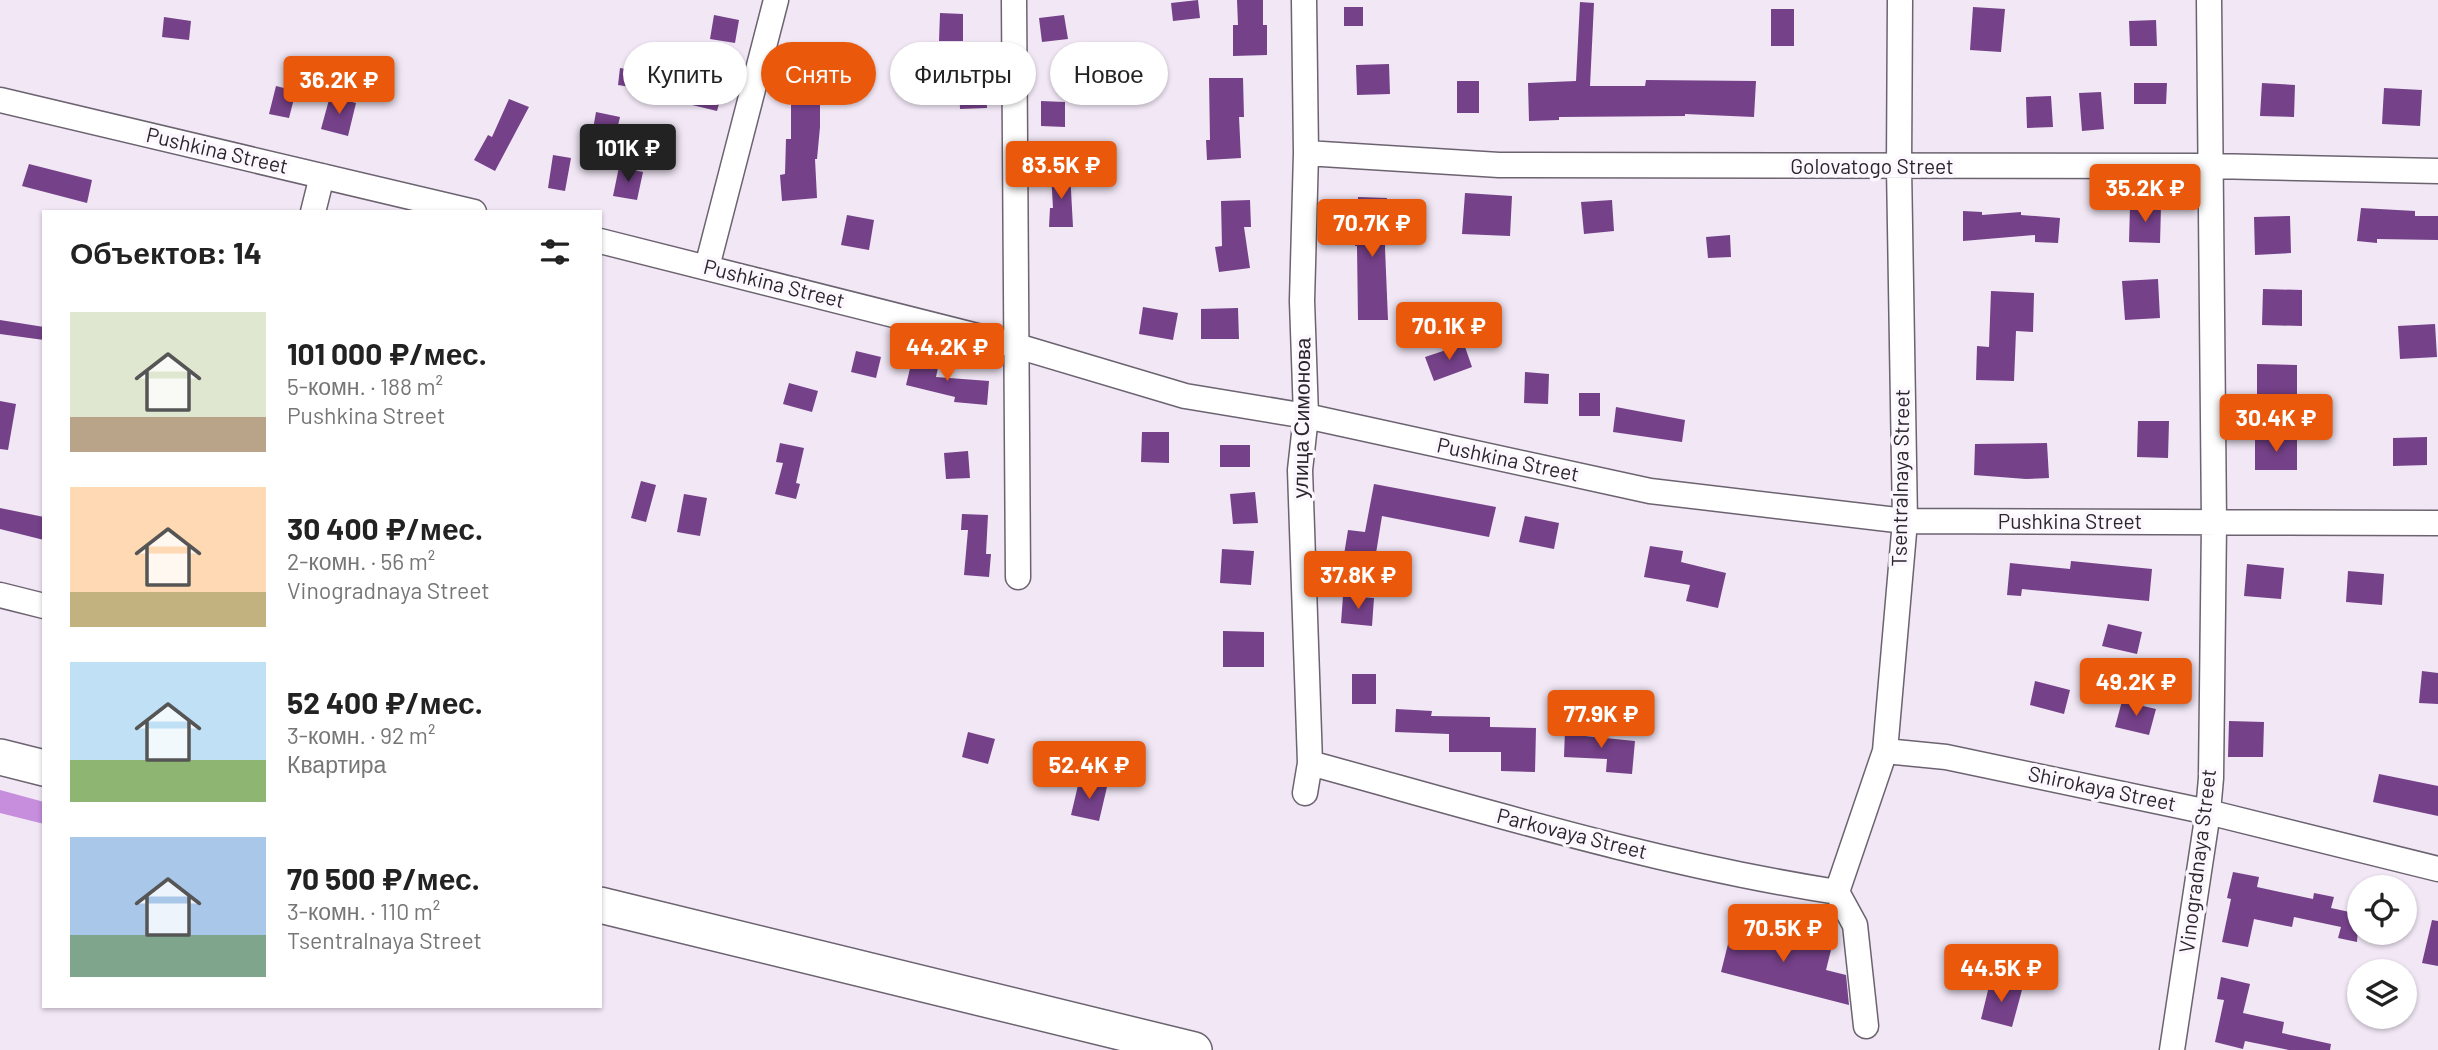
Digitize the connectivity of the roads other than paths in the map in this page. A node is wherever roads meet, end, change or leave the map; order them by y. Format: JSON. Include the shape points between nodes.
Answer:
{"nodes":[{"id":1,"x":776,"y":0,"type":"edge"},
{"id":2,"x":1014,"y":0,"type":"edge"},
{"id":3,"x":1304,"y":0,"type":"edge"},
{"id":4,"x":1900,"y":0,"type":"edge"},
{"id":5,"x":2209,"y":0,"type":"edge"},
{"id":6,"x":0,"y":100,"type":"edge"},
{"id":7,"x":1306,"y":153,"type":"junction"},
{"id":8,"x":2211,"y":166,"type":"junction"},
{"id":9,"x":1899,"y":167,"type":"junction"},
{"id":10,"x":2438,"y":171,"type":"edge"},
{"id":11,"x":322,"y":176,"type":"junction"},
{"id":12,"x":314,"y":210,"type":"edge"},
{"id":13,"x":466,"y":210,"type":"edge"},
{"id":14,"x":602,"y":241,"type":"edge"},
{"id":15,"x":707,"y":267,"type":"junction"},
{"id":16,"x":1017,"y":346,"type":"junction"},
{"id":17,"x":1306,"y":416,"type":"junction"},
{"id":18,"x":1905,"y":521,"type":"junction"},
{"id":19,"x":2214,"y":523,"type":"junction"},
{"id":20,"x":2438,"y":523,"type":"edge"},
{"id":21,"x":1018,"y":577,"type":"dead end"},
{"id":22,"x":0,"y":595,"type":"edge"},
{"id":23,"x":42,"y":606,"type":"edge"},
{"id":24,"x":1885,"y":751,"type":"junction"},
{"id":25,"x":0,"y":757,"type":"edge"},
{"id":26,"x":1310,"y":763,"type":"junction"},
{"id":27,"x":42,"y":768,"type":"edge"},
{"id":28,"x":1305,"y":793,"type":"dead end"},
{"id":29,"x":2208,"y":812,"type":"junction"},
{"id":30,"x":2438,"y":869,"type":"edge"},
{"id":31,"x":1837,"y":892,"type":"junction"},
{"id":32,"x":602,"y":905,"type":"edge"},
{"id":33,"x":1866,"y":1026,"type":"dead end"},
{"id":34,"x":1194,"y":1050,"type":"edge"},
{"id":35,"x":2172,"y":1050,"type":"edge"}],
"edges":[{"from":1,"to":15,"type":"street"},
{"from":2,"to":16,"type":"street"},
{"from":3,"to":7,"type":"street","name":"улица Симонова"},
{"from":4,"to":9,"type":"street","name":"Tsentralnaya Street"},
{"from":5,"to":8,"type":"street","name":"Vinogradnaya Street"},
{"from":6,"to":11,"type":"street","name":"Pushkina Street"},
{"from":7,"to":9,"type":"street","name":"Golovatogo Street","via":[[1499,165]]},
{"from":7,"to":17,"type":"street","name":"улица Симонова","via":[[1302,301]]},
{"from":8,"to":9,"type":"street","name":"Golovatogo Street"},
{"from":8,"to":10,"type":"street","name":"Golovatogo Street"},
{"from":8,"to":19,"type":"street","name":"Vinogradnaya Street"},
{"from":9,"to":18,"type":"street","name":"Tsentralnaya Street"},
{"from":11,"to":12,"type":"street"},
{"from":11,"to":13,"type":"street","name":"Pushkina Street"},
{"from":14,"to":15,"type":"street","name":"Pushkina Street"},
{"from":15,"to":16,"type":"street","name":"Pushkina Street"},
{"from":16,"to":17,"type":"street","name":"Pushkina Street","via":[[1185,396]]},
{"from":16,"to":21,"type":"street"},
{"from":17,"to":18,"type":"street","name":"Pushkina Street","via":[[1650,491]]},
{"from":17,"to":26,"type":"street","name":"улица Симонова","via":[[1300,470]]},
{"from":18,"to":19,"type":"street","name":"Pushkina Street"},
{"from":18,"to":24,"type":"street","name":"Tsentralnaya Street"},
{"from":19,"to":20,"type":"street","name":"Pushkina Street"},
{"from":19,"to":29,"type":"street","name":"Vinogradnaya Street"},
{"from":22,"to":23,"type":"street"},
{"from":24,"to":29,"type":"street","name":"Shirokaya Street","via":[[1946,757]]},
{"from":24,"to":31,"type":"street","name":"Tsentralnaya Street"},
{"from":25,"to":27,"type":"highway"},
{"from":26,"to":28,"type":"street","name":"улица Симонова"},
{"from":26,"to":31,"type":"street","name":"Parkovaya Street","via":[[1589,840],[1760,880]]},
{"from":29,"to":30,"type":"street","name":"Shirokaya Street"},
{"from":29,"to":35,"type":"street","name":"Vinogradnaya Street"},
{"from":31,"to":33,"type":"street","via":[[1854,925]]},
{"from":32,"to":34,"type":"highway"}]}
